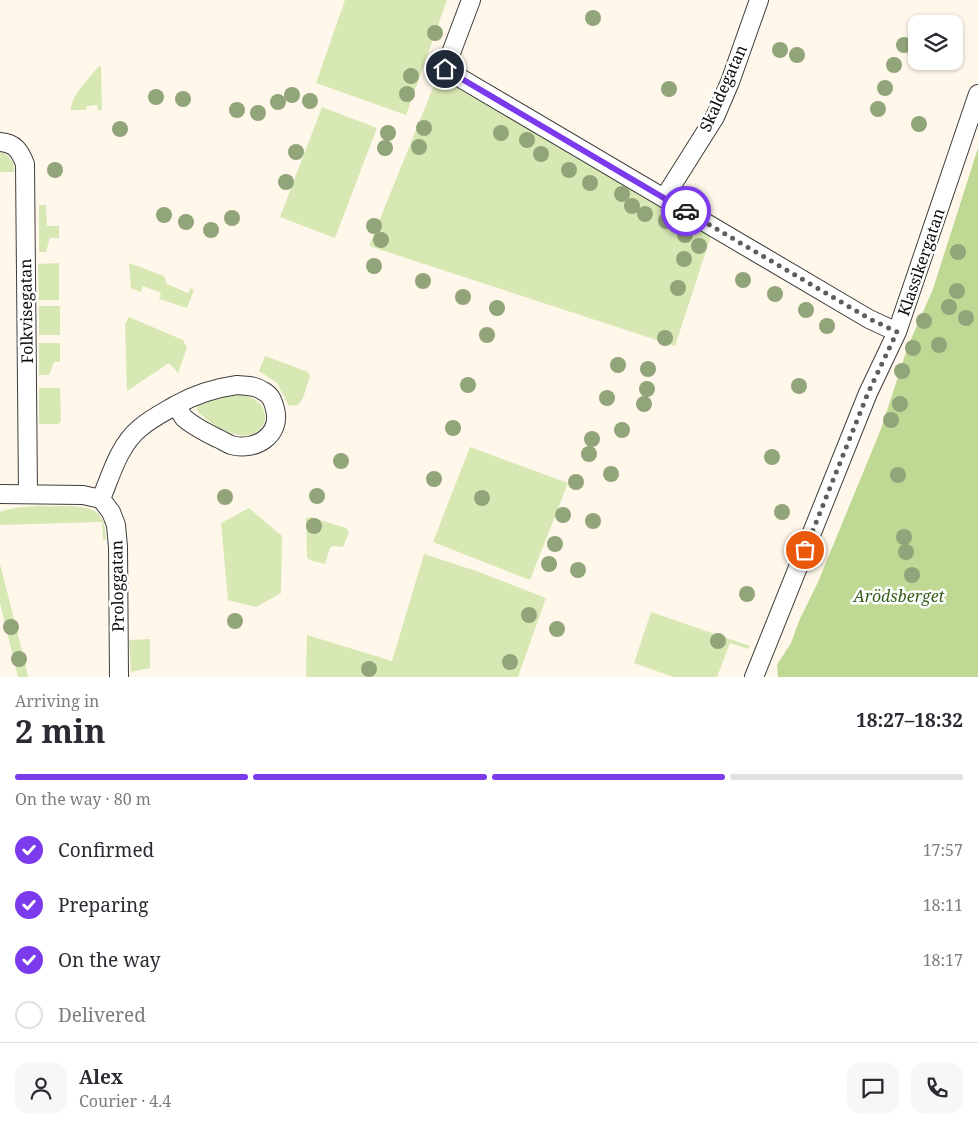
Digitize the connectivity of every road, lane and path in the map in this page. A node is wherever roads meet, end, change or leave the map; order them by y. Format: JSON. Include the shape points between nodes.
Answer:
{"nodes":[{"id":1,"x":471,"y":0,"type":"edge"},
{"id":2,"x":759,"y":0,"type":"edge"},
{"id":3,"x":978,"y":94,"type":"edge"},
{"id":4,"x":0,"y":142,"type":"edge"},
{"id":5,"x":664,"y":198,"type":"junction"},
{"id":6,"x":897,"y":332,"type":"junction"},
{"id":7,"x":176,"y":405,"type":"junction"},
{"id":8,"x":0,"y":494,"type":"edge"},
{"id":9,"x":28,"y":494,"type":"junction"},
{"id":10,"x":101,"y":499,"type":"junction"},
{"id":11,"x":118,"y":677,"type":"edge"},
{"id":12,"x":754,"y":677,"type":"edge"}],
"edges":[{"from":1,"to":5,"type":"street","via":[[445,69]]},
{"from":2,"to":5,"type":"street","name":"Skaldegatan","via":[[715,117]]},
{"from":3,"to":6,"type":"street","name":"Klassikergatan"},
{"from":4,"to":9,"type":"street","name":"Folkvisegatan","via":[[20,152],[24,164]]},
{"from":5,"to":6,"type":"street"},
{"from":6,"to":12,"type":"street","name":"Klassikergatan","via":[[868,393]]},
{"from":7,"to":7,"type":"street","via":[[185,418],[232,445],[247,446],[267,439],[277,418],[271,397],[252,386],[216,388]]},
{"from":7,"to":10,"type":"street","via":[[130,438]]},
{"from":8,"to":9,"type":"street"},
{"from":9,"to":10,"type":"street","via":[[83,495]]},
{"from":10,"to":11,"type":"street","name":"Prologgatan","via":[[112,512],[116,525]]}]}
